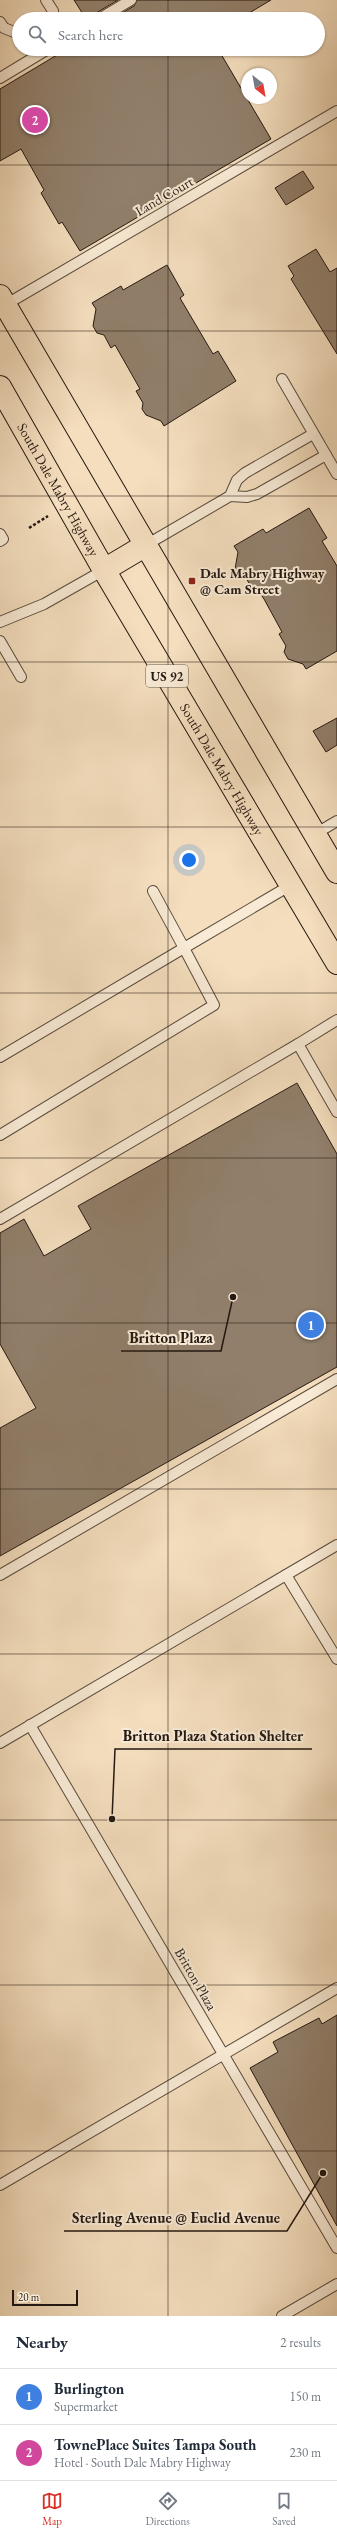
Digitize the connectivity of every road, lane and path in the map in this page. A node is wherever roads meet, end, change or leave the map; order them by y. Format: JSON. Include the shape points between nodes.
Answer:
{"nodes":[{"id":1,"x":46,"y":0,"type":"edge"},
{"id":2,"x":131,"y":0,"type":"edge"},
{"id":3,"x":52,"y":12,"type":"edge"},
{"id":4,"x":111,"y":12,"type":"edge"},
{"id":5,"x":0,"y":22,"type":"edge"},
{"id":6,"x":12,"y":31,"type":"edge"},
{"id":7,"x":36,"y":56,"type":"edge"},
{"id":8,"x":0,"y":78,"type":"edge"},
{"id":9,"x":337,"y":111,"type":"edge"},
{"id":10,"x":3,"y":300,"type":"edge"},
{"id":11,"x":282,"y":379,"type":"dead end"},
{"id":12,"x":0,"y":387,"type":"edge"},
{"id":13,"x":313,"y":434,"type":"junction"},
{"id":14,"x":326,"y":455,"type":"junction"},
{"id":15,"x":337,"y":474,"type":"edge"},
{"id":16,"x":230,"y":496,"type":"junction"},
{"id":17,"x":49,"y":516,"type":"dead end"},
{"id":18,"x":29,"y":528,"type":"dead end"},
{"id":19,"x":0,"y":534,"type":"edge"},
{"id":20,"x":0,"y":540,"type":"edge"},
{"id":21,"x":146,"y":545,"type":"junction"},
{"id":22,"x":104,"y":570,"type":"junction"},
{"id":23,"x":0,"y":622,"type":"edge"},
{"id":24,"x":0,"y":641,"type":"edge"},
{"id":25,"x":21,"y":677,"type":"dead end"},
{"id":26,"x":337,"y":821,"type":"edge"},
{"id":27,"x":315,"y":834,"type":"junction"},
{"id":28,"x":337,"y":872,"type":"edge"},
{"id":29,"x":291,"y":885,"type":"junction"},
{"id":30,"x":153,"y":891,"type":"dead end"},
{"id":31,"x":184,"y":948,"type":"junction"},
{"id":32,"x":337,"y":963,"type":"edge"},
{"id":33,"x":337,"y":1020,"type":"edge"},
{"id":34,"x":298,"y":1044,"type":"junction"},
{"id":35,"x":0,"y":1057,"type":"edge"},
{"id":36,"x":337,"y":1112,"type":"edge"},
{"id":37,"x":0,"y":1134,"type":"edge"},
{"id":38,"x":0,"y":1219,"type":"edge"},
{"id":39,"x":337,"y":1379,"type":"edge"},
{"id":40,"x":337,"y":1545,"type":"edge"},
{"id":41,"x":0,"y":1574,"type":"edge"},
{"id":42,"x":286,"y":1575,"type":"junction"},
{"id":43,"x":337,"y":1659,"type":"edge"},
{"id":44,"x":30,"y":1725,"type":"junction"},
{"id":45,"x":0,"y":1742,"type":"edge"},
{"id":46,"x":337,"y":1988,"type":"edge"},
{"id":47,"x":223,"y":2054,"type":"junction"},
{"id":48,"x":0,"y":2185,"type":"edge"},
{"id":49,"x":337,"y":2248,"type":"edge"},
{"id":50,"x":337,"y":2284,"type":"edge"},
{"id":51,"x":282,"y":2316,"type":"edge"}],
"edges":[{"from":1,"to":3,"type":"lane"},
{"from":2,"to":4,"type":"lane"},
{"from":5,"to":6,"type":"lane","via":[[4,28]]},
{"from":7,"to":8,"type":"lane"},
{"from":9,"to":10,"type":"lane","name":"Land Court"},
{"from":10,"to":21,"type":"main road"},
{"from":11,"to":13,"type":"lane"},
{"from":12,"to":22,"type":"main road","name":"South Dale Mabry Highway","number":"US 92"},
{"from":13,"to":14,"type":"lane"},
{"from":13,"to":16,"type":"lane","via":[[246,473],[237,480]]},
{"from":14,"to":15,"type":"lane"},
{"from":14,"to":16,"type":"lane","via":[[257,494],[247,497]]},
{"from":16,"to":21,"type":"lane"},
{"from":17,"to":18,"type":"path"},
{"from":19,"to":20,"type":"lane","via":[[3,539]]},
{"from":21,"to":22,"type":"main road"},
{"from":21,"to":27,"type":"main road"},
{"from":22,"to":23,"type":"lane","via":[[44,604]]},
{"from":22,"to":29,"type":"main road","name":"South Dale Mabry Highway","number":"US 92"},
{"from":24,"to":25,"type":"lane"},
{"from":26,"to":27,"type":"lane"},
{"from":27,"to":28,"type":"main road"},
{"from":29,"to":31,"type":"lane"},
{"from":29,"to":32,"type":"main road","name":"South Dale Mabry Highway","number":"US 92"},
{"from":30,"to":31,"type":"lane"},
{"from":31,"to":35,"type":"lane"},
{"from":31,"to":37,"type":"lane","via":[[214,1005]]},
{"from":33,"to":34,"type":"lane"},
{"from":34,"to":36,"type":"lane"},
{"from":34,"to":38,"type":"lane"},
{"from":39,"to":41,"type":"lane"},
{"from":40,"to":42,"type":"lane"},
{"from":42,"to":43,"type":"lane"},
{"from":42,"to":44,"type":"lane"},
{"from":44,"to":45,"type":"lane"},
{"from":44,"to":47,"type":"lane","name":"Britton Plaza"},
{"from":46,"to":47,"type":"lane"},
{"from":47,"to":48,"type":"lane"},
{"from":47,"to":49,"type":"lane","name":"Britton Plaza"},
{"from":50,"to":51,"type":"lane"}]}
